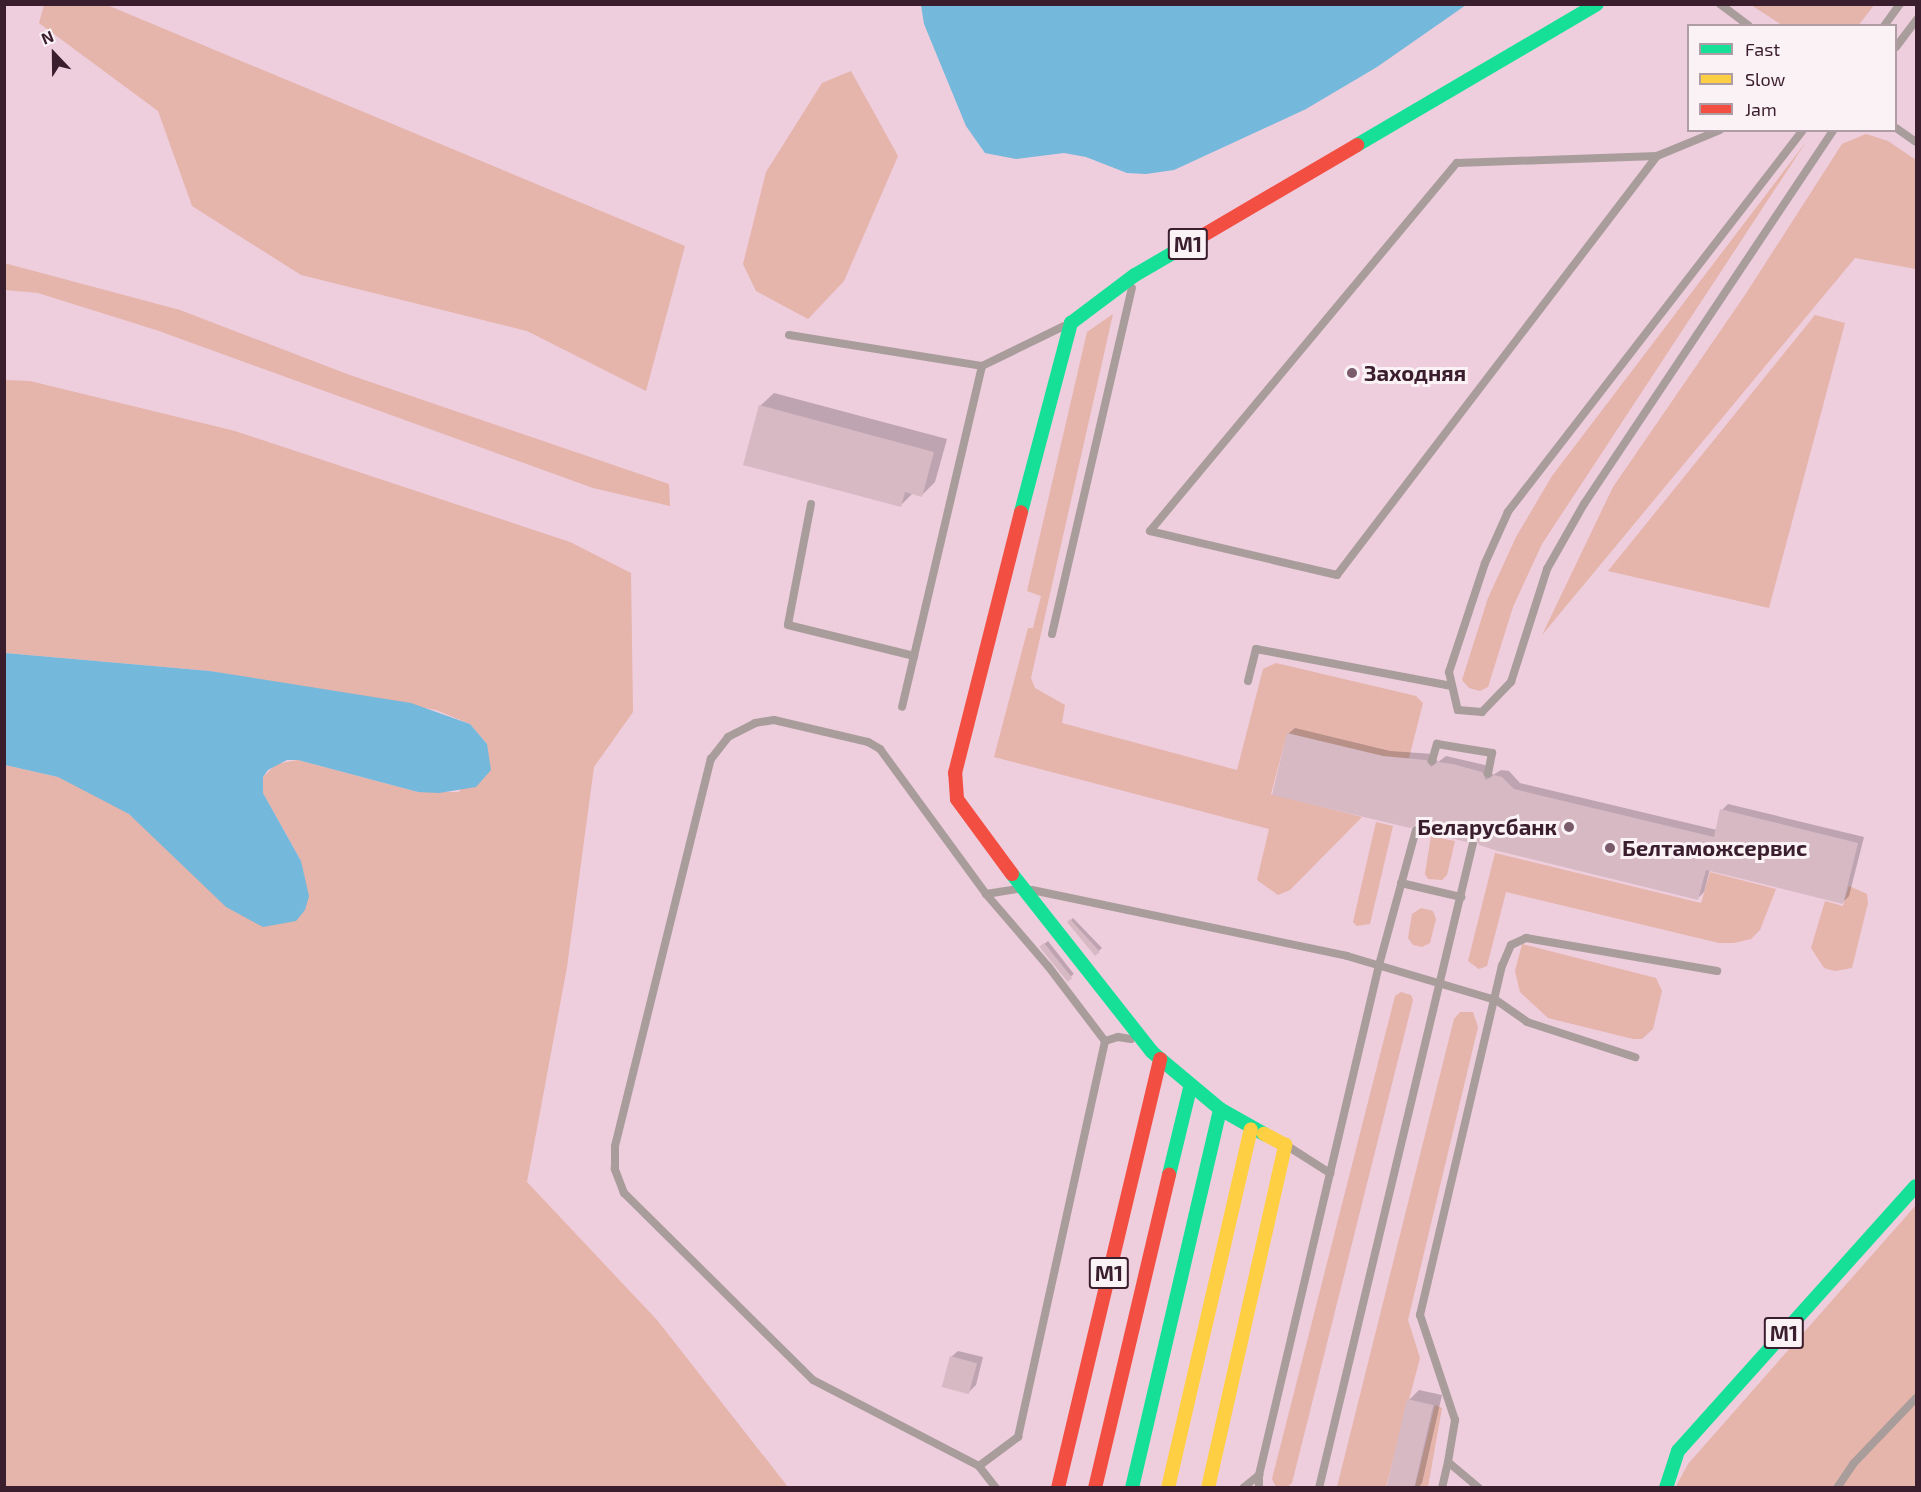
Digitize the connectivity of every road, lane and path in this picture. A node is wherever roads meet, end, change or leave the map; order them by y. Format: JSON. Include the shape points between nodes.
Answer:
{"nodes":[{"id":1,"x":1597,"y":4,"type":"edge"},
{"id":2,"x":1720,"y":4,"type":"edge"},
{"id":3,"x":1900,"y":4,"type":"edge"},
{"id":4,"x":1917,"y":20,"type":"edge"},
{"id":5,"x":1746,"y":24,"type":"edge"},
{"id":6,"x":1885,"y":24,"type":"edge"},
{"id":7,"x":1897,"y":45,"type":"edge"},
{"id":8,"x":1897,"y":129,"type":"edge"},
{"id":9,"x":1715,"y":132,"type":"edge"},
{"id":10,"x":1801,"y":132,"type":"edge"},
{"id":11,"x":1832,"y":132,"type":"edge"},
{"id":12,"x":1917,"y":142,"type":"edge"},
{"id":13,"x":1658,"y":156,"type":"junction"},
{"id":14,"x":1135,"y":275,"type":"junction"},
{"id":15,"x":1071,"y":323,"type":"junction"},
{"id":16,"x":789,"y":335,"type":"dead end"},
{"id":17,"x":982,"y":366,"type":"junction"},
{"id":18,"x":811,"y":504,"type":"dead end"},
{"id":19,"x":1052,"y":634,"type":"dead end"},
{"id":20,"x":914,"y":656,"type":"junction"},
{"id":21,"x":1248,"y":681,"type":"dead end"},
{"id":22,"x":1452,"y":686,"type":"junction"},
{"id":23,"x":902,"y":707,"type":"dead end"},
{"id":24,"x":1432,"y":761,"type":"dead end"},
{"id":25,"x":1488,"y":774,"type":"dead end"},
{"id":26,"x":1416,"y":830,"type":"dead end"},
{"id":27,"x":1473,"y":843,"type":"dead end"},
{"id":28,"x":1401,"y":883,"type":"junction"},
{"id":29,"x":1022,"y":888,"type":"junction"},
{"id":30,"x":986,"y":894,"type":"junction"},
{"id":31,"x":1461,"y":897,"type":"junction"},
{"id":32,"x":1379,"y":965,"type":"junction"},
{"id":33,"x":1717,"y":971,"type":"dead end"},
{"id":34,"x":1441,"y":986,"type":"junction"},
{"id":35,"x":1496,"y":1000,"type":"junction"},
{"id":36,"x":1105,"y":1041,"type":"junction"},
{"id":37,"x":1156,"y":1056,"type":"junction"},
{"id":38,"x":1635,"y":1057,"type":"dead end"},
{"id":39,"x":1190,"y":1088,"type":"junction"},
{"id":40,"x":1220,"y":1109,"type":"junction"},
{"id":41,"x":1251,"y":1129,"type":"junction"},
{"id":42,"x":1285,"y":1145,"type":"junction"},
{"id":43,"x":1330,"y":1173,"type":"junction"},
{"id":44,"x":1917,"y":1186,"type":"edge"},
{"id":45,"x":1220,"y":1329,"type":"dead end"},
{"id":46,"x":1917,"y":1398,"type":"edge"},
{"id":47,"x":1448,"y":1462,"type":"junction"},
{"id":48,"x":979,"y":1466,"type":"junction"},
{"id":49,"x":1258,"y":1475,"type":"junction"},
{"id":50,"x":996,"y":1488,"type":"edge"},
{"id":51,"x":1058,"y":1488,"type":"edge"},
{"id":52,"x":1095,"y":1488,"type":"edge"},
{"id":53,"x":1132,"y":1488,"type":"edge"},
{"id":54,"x":1168,"y":1488,"type":"edge"},
{"id":55,"x":1183,"y":1488,"type":"edge"},
{"id":56,"x":1208,"y":1488,"type":"edge"},
{"id":57,"x":1243,"y":1488,"type":"edge"},
{"id":58,"x":1259,"y":1488,"type":"edge"},
{"id":59,"x":1319,"y":1488,"type":"edge"},
{"id":60,"x":1442,"y":1488,"type":"edge"},
{"id":61,"x":1479,"y":1488,"type":"edge"},
{"id":62,"x":1666,"y":1488,"type":"edge"},
{"id":63,"x":1837,"y":1488,"type":"edge"}],
"edges":[{"from":1,"to":14,"type":"highway","number":"М1"},
{"from":2,"to":5,"type":"lane"},
{"from":3,"to":6,"type":"lane"},
{"from":4,"to":7,"type":"lane"},
{"from":8,"to":12,"type":"lane"},
{"from":9,"to":13,"type":"lane"},
{"from":10,"to":22,"type":"lane","via":[[1508,512],[1485,563],[1449,672]]},
{"from":11,"to":22,"type":"lane","via":[[1584,504],[1547,569],[1511,682],[1482,711],[1458,710]]},
{"from":13,"to":13,"type":"lane","via":[[1337,575],[1150,531],[1457,163]]},
{"from":14,"to":15,"type":"highway","number":"М1"},
{"from":14,"to":19,"type":"lane"},
{"from":15,"to":17,"type":"lane"},
{"from":15,"to":29,"type":"highway","via":[[955,773],[957,799]]},
{"from":16,"to":17,"type":"lane"},
{"from":17,"to":20,"type":"lane"},
{"from":18,"to":20,"type":"lane","via":[[788,625]]},
{"from":20,"to":23,"type":"lane"},
{"from":21,"to":22,"type":"lane","via":[[1256,649]]},
{"from":24,"to":25,"type":"lane","via":[[1437,744],[1492,753]]},
{"from":26,"to":28,"type":"lane"},
{"from":27,"to":31,"type":"lane"},
{"from":28,"to":31,"type":"lane"},
{"from":28,"to":32,"type":"lane"},
{"from":29,"to":30,"type":"lane"},
{"from":29,"to":32,"type":"lane"},
{"from":29,"to":37,"type":"highway"},
{"from":30,"to":36,"type":"lane"},
{"from":30,"to":48,"type":"lane","via":[[880,749],[868,742],[774,720],[755,723],[728,737],[711,759],[615,1146],[615,1169],[624,1193],[737,1310],[813,1380]]},
{"from":31,"to":34,"type":"lane"},
{"from":32,"to":34,"type":"lane"},
{"from":32,"to":43,"type":"lane"},
{"from":33,"to":35,"type":"lane","via":[[1526,938],[1511,945]]},
{"from":34,"to":35,"type":"lane"},
{"from":34,"to":59,"type":"lane"},
{"from":35,"to":38,"type":"lane","via":[[1527,1022]]},
{"from":35,"to":47,"type":"lane","via":[[1420,1315],[1455,1420]]},
{"from":36,"to":37,"type":"lane","via":[[1118,1037],[1134,1040]]},
{"from":36,"to":48,"type":"lane","via":[[1018,1437]]},
{"from":37,"to":39,"type":"highway","via":[[1173,1078]]},
{"from":37,"to":51,"type":"highway","number":"М1"},
{"from":39,"to":40,"type":"highway","via":[[1203,1104]]},
{"from":39,"to":52,"type":"highway","number":"М1"},
{"from":40,"to":41,"type":"highway","via":[[1235,1125]]},
{"from":40,"to":53,"type":"highway"},
{"from":41,"to":42,"type":"highway","via":[[1264,1143]]},
{"from":41,"to":54,"type":"highway"},
{"from":42,"to":43,"type":"lane"},
{"from":42,"to":56,"type":"highway"},
{"from":43,"to":49,"type":"lane"},
{"from":44,"to":62,"type":"highway","number":"М1","via":[[1678,1451]]},
{"from":45,"to":55,"type":"highway"},
{"from":46,"to":63,"type":"lane","via":[[1853,1464]]},
{"from":47,"to":60,"type":"lane"},
{"from":47,"to":61,"type":"lane"},
{"from":48,"to":50,"type":"lane"},
{"from":49,"to":57,"type":"lane"},
{"from":49,"to":58,"type":"lane"}]}
